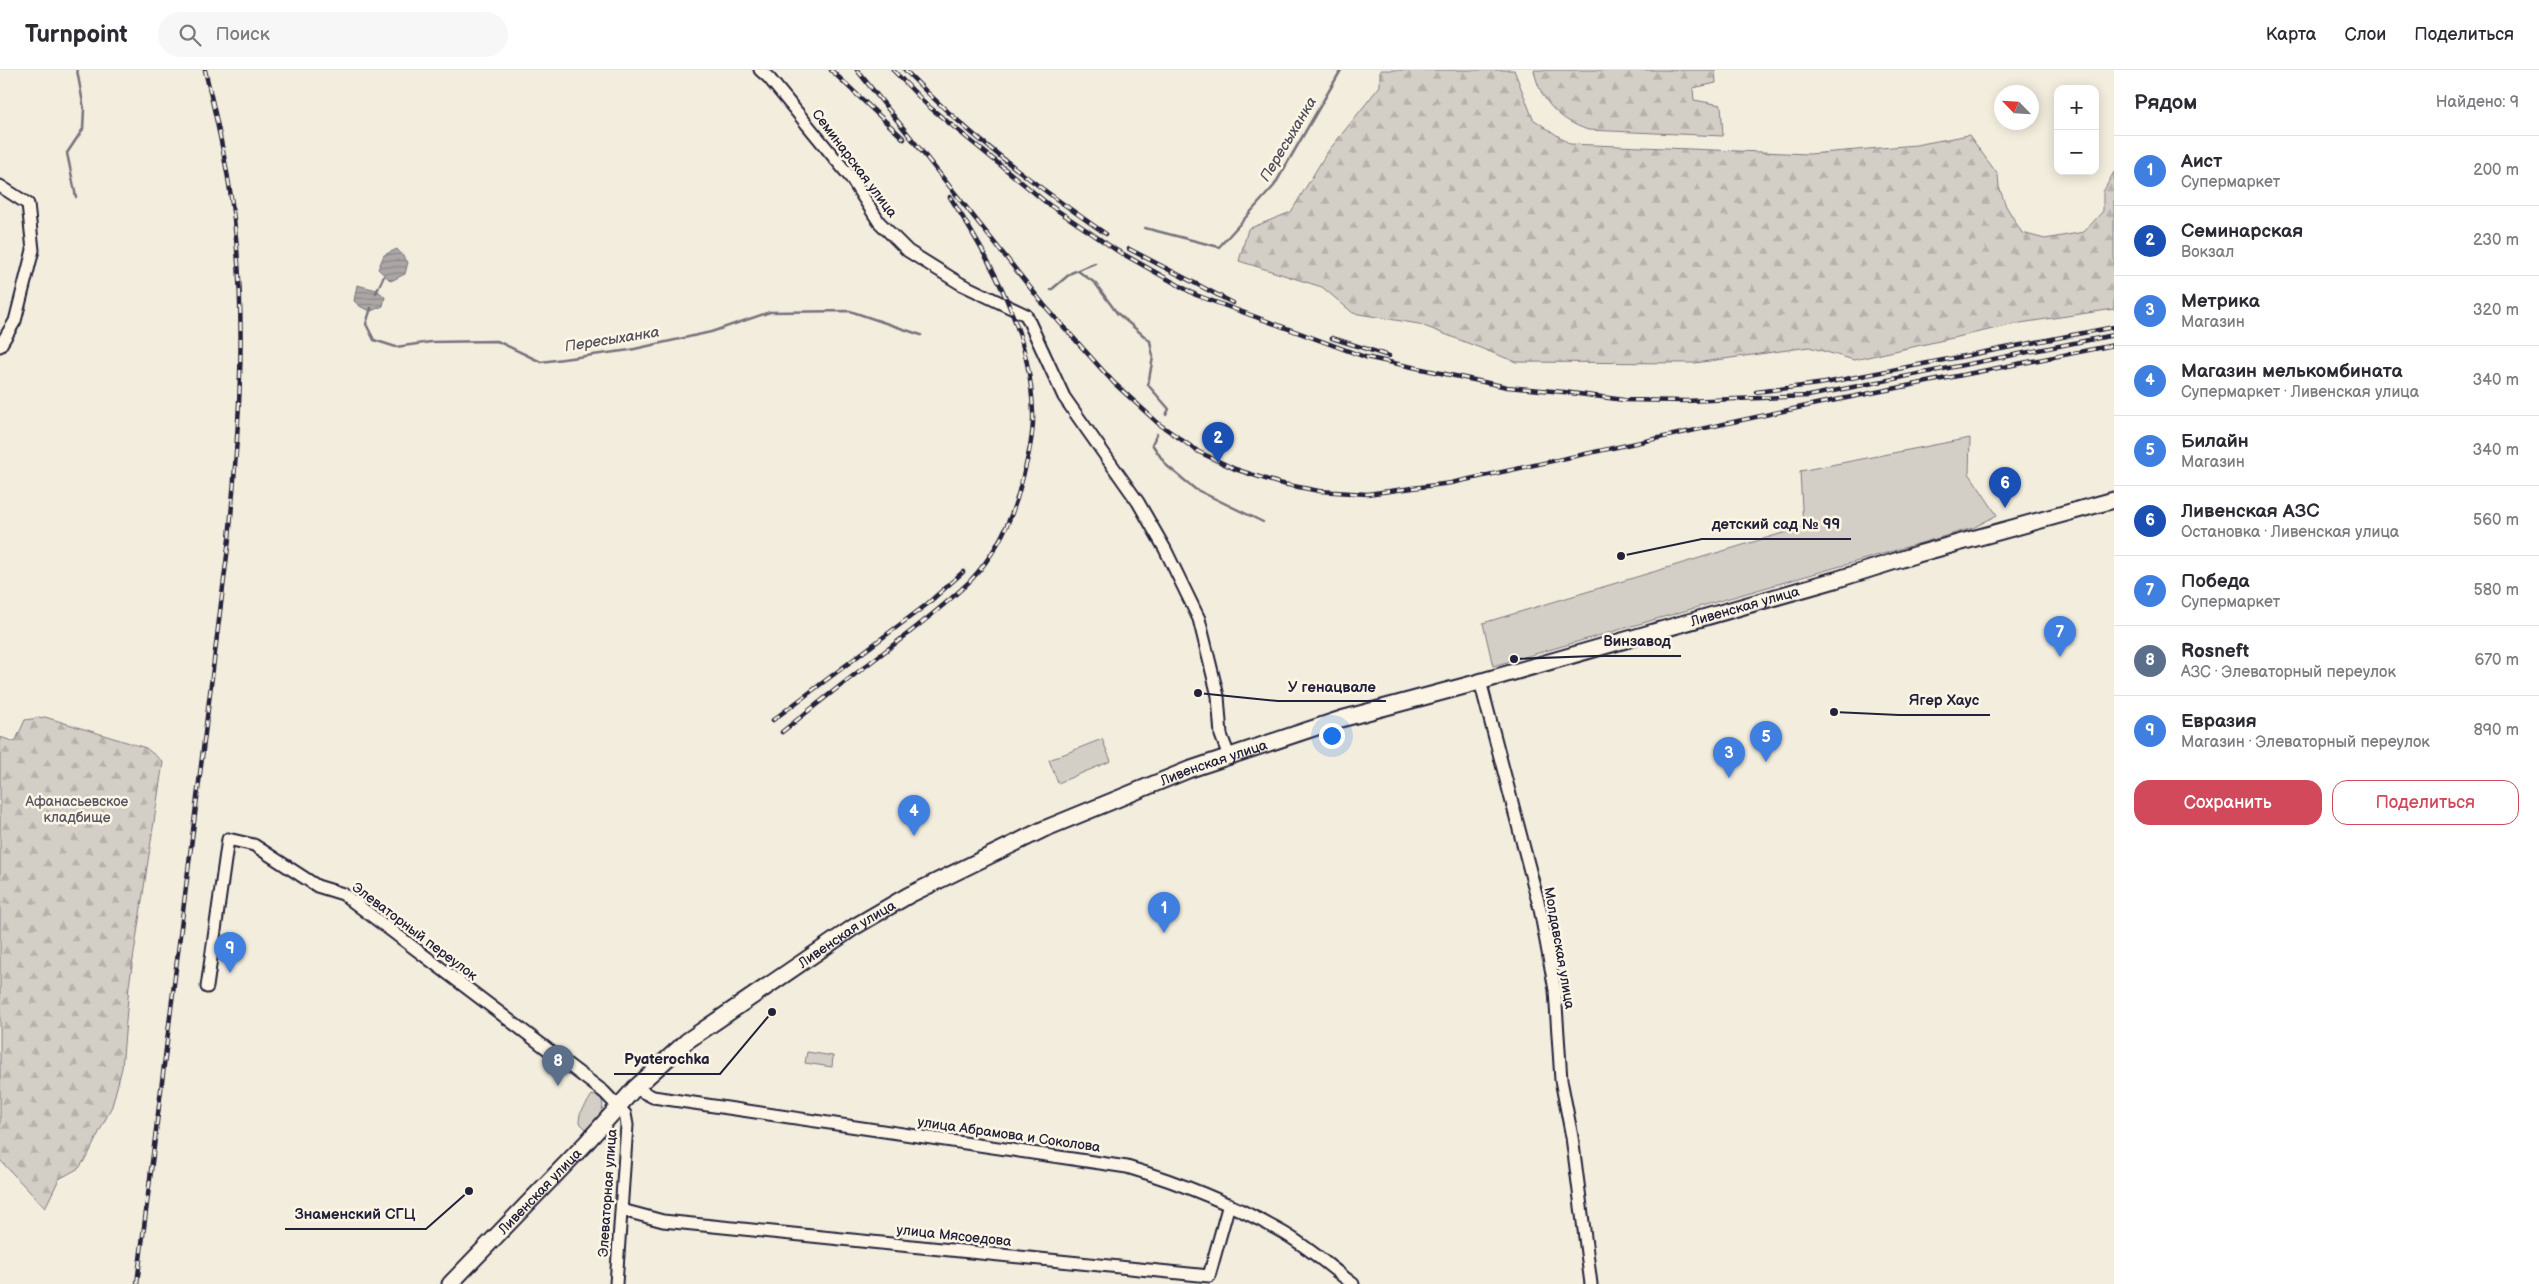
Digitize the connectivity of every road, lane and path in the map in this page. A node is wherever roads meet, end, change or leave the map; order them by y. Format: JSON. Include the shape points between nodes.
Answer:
{"nodes":[{"id":1,"x":760,"y":70,"type":"edge"},
{"id":2,"x":0,"y":186,"type":"edge"},
{"id":3,"x":0,"y":346,"type":"edge"},
{"id":4,"x":2114,"y":500,"type":"edge"},
{"id":5,"x":1480,"y":681,"type":"junction"},
{"id":6,"x":1229,"y":756,"type":"junction"},
{"id":7,"x":207,"y":987,"type":"dead end"},
{"id":8,"x":635,"y":1088,"type":"junction"},
{"id":9,"x":619,"y":1106,"type":"junction"},
{"id":10,"x":1229,"y":1204,"type":"junction"},
{"id":11,"x":622,"y":1210,"type":"junction"},
{"id":12,"x":450,"y":1284,"type":"edge"},
{"id":13,"x":616,"y":1284,"type":"edge"},
{"id":14,"x":1353,"y":1284,"type":"edge"},
{"id":15,"x":1591,"y":1284,"type":"edge"}],
"edges":[{"from":1,"to":6,"type":"street","name":"Семинарская улица","via":[[849,176],[879,222],[908,251],[961,284],[1026,315],[1064,397],[1138,502],[1199,619],[1218,696],[1221,736]]},
{"from":2,"to":3,"type":"street","via":[[28,204],[33,250],[15,321]]},
{"from":4,"to":5,"type":"main road","name":"Ливенская улица"},
{"from":5,"to":6,"type":"main road","name":"Ливенская улица","via":[[1341,718]]},
{"from":5,"to":15,"type":"street","name":"Молдавская улица","via":[[1542,918],[1555,990],[1561,1080],[1572,1137]]},
{"from":6,"to":8,"type":"main road","name":"Ливенская улица","via":[[1044,829],[909,895],[854,927],[687,1041]]},
{"from":7,"to":9,"type":"street","name":"Элеваторный переулок","via":[[228,839],[254,845],[317,886],[343,894]]},
{"from":8,"to":9,"type":"main road","name":"Ливенская улица"},
{"from":8,"to":10,"type":"street","name":"улица Абрамова и Соколова","via":[[653,1097],[1127,1167],[1171,1180]]},
{"from":9,"to":11,"type":"street","name":"Элеваторная улица","via":[[625,1114],[627,1126]]},
{"from":9,"to":12,"type":"main road","name":"Ливенская улица"},
{"from":10,"to":11,"type":"street","name":"улица Мясоедова","via":[[1209,1276],[663,1221]]},
{"from":10,"to":14,"type":"street","name":"улица Абрамова и Соколова","via":[[1284,1232]]},
{"from":11,"to":13,"type":"street","name":"Элеваторная улица"}]}
